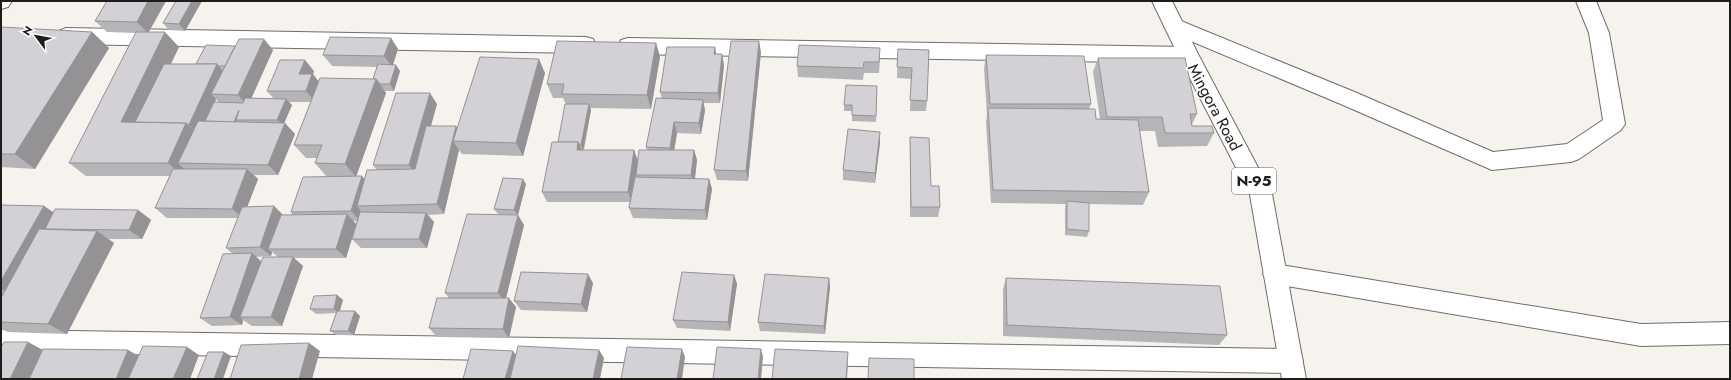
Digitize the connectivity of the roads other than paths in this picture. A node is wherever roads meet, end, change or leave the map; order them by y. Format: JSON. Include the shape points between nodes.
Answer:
{"nodes":[{"id":1,"x":1162,"y":1,"type":"edge"},
{"id":2,"x":1586,"y":1,"type":"edge"},
{"id":3,"x":1174,"y":26,"type":"junction"},
{"id":4,"x":49,"y":36,"type":"edge"},
{"id":5,"x":1188,"y":55,"type":"junction"},
{"id":6,"x":1275,"y":274,"type":"junction"},
{"id":7,"x":1730,"y":333,"type":"edge"},
{"id":8,"x":1,"y":341,"type":"edge"},
{"id":9,"x":1292,"y":370,"type":"edge"}],
"edges":[{"from":1,"to":3,"type":"main road","name":"Mingora Road","number":"N-95"},
{"from":2,"to":3,"type":"main road","via":[[1599,33],[1614,124],[1571,153],[1492,161]]},
{"from":3,"to":5,"type":"main road","name":"Mingora Road","number":"N-95"},
{"from":4,"to":5,"type":"main road"},
{"from":5,"to":6,"type":"main road","name":"Mingora Road","number":"N-95","via":[[1261,194]]},
{"from":6,"to":7,"type":"main road","via":[[1641,335]]},
{"from":6,"to":9,"type":"main road","name":"Mingora Road","number":"N-95"},
{"from":8,"to":9,"type":"main road"}]}
